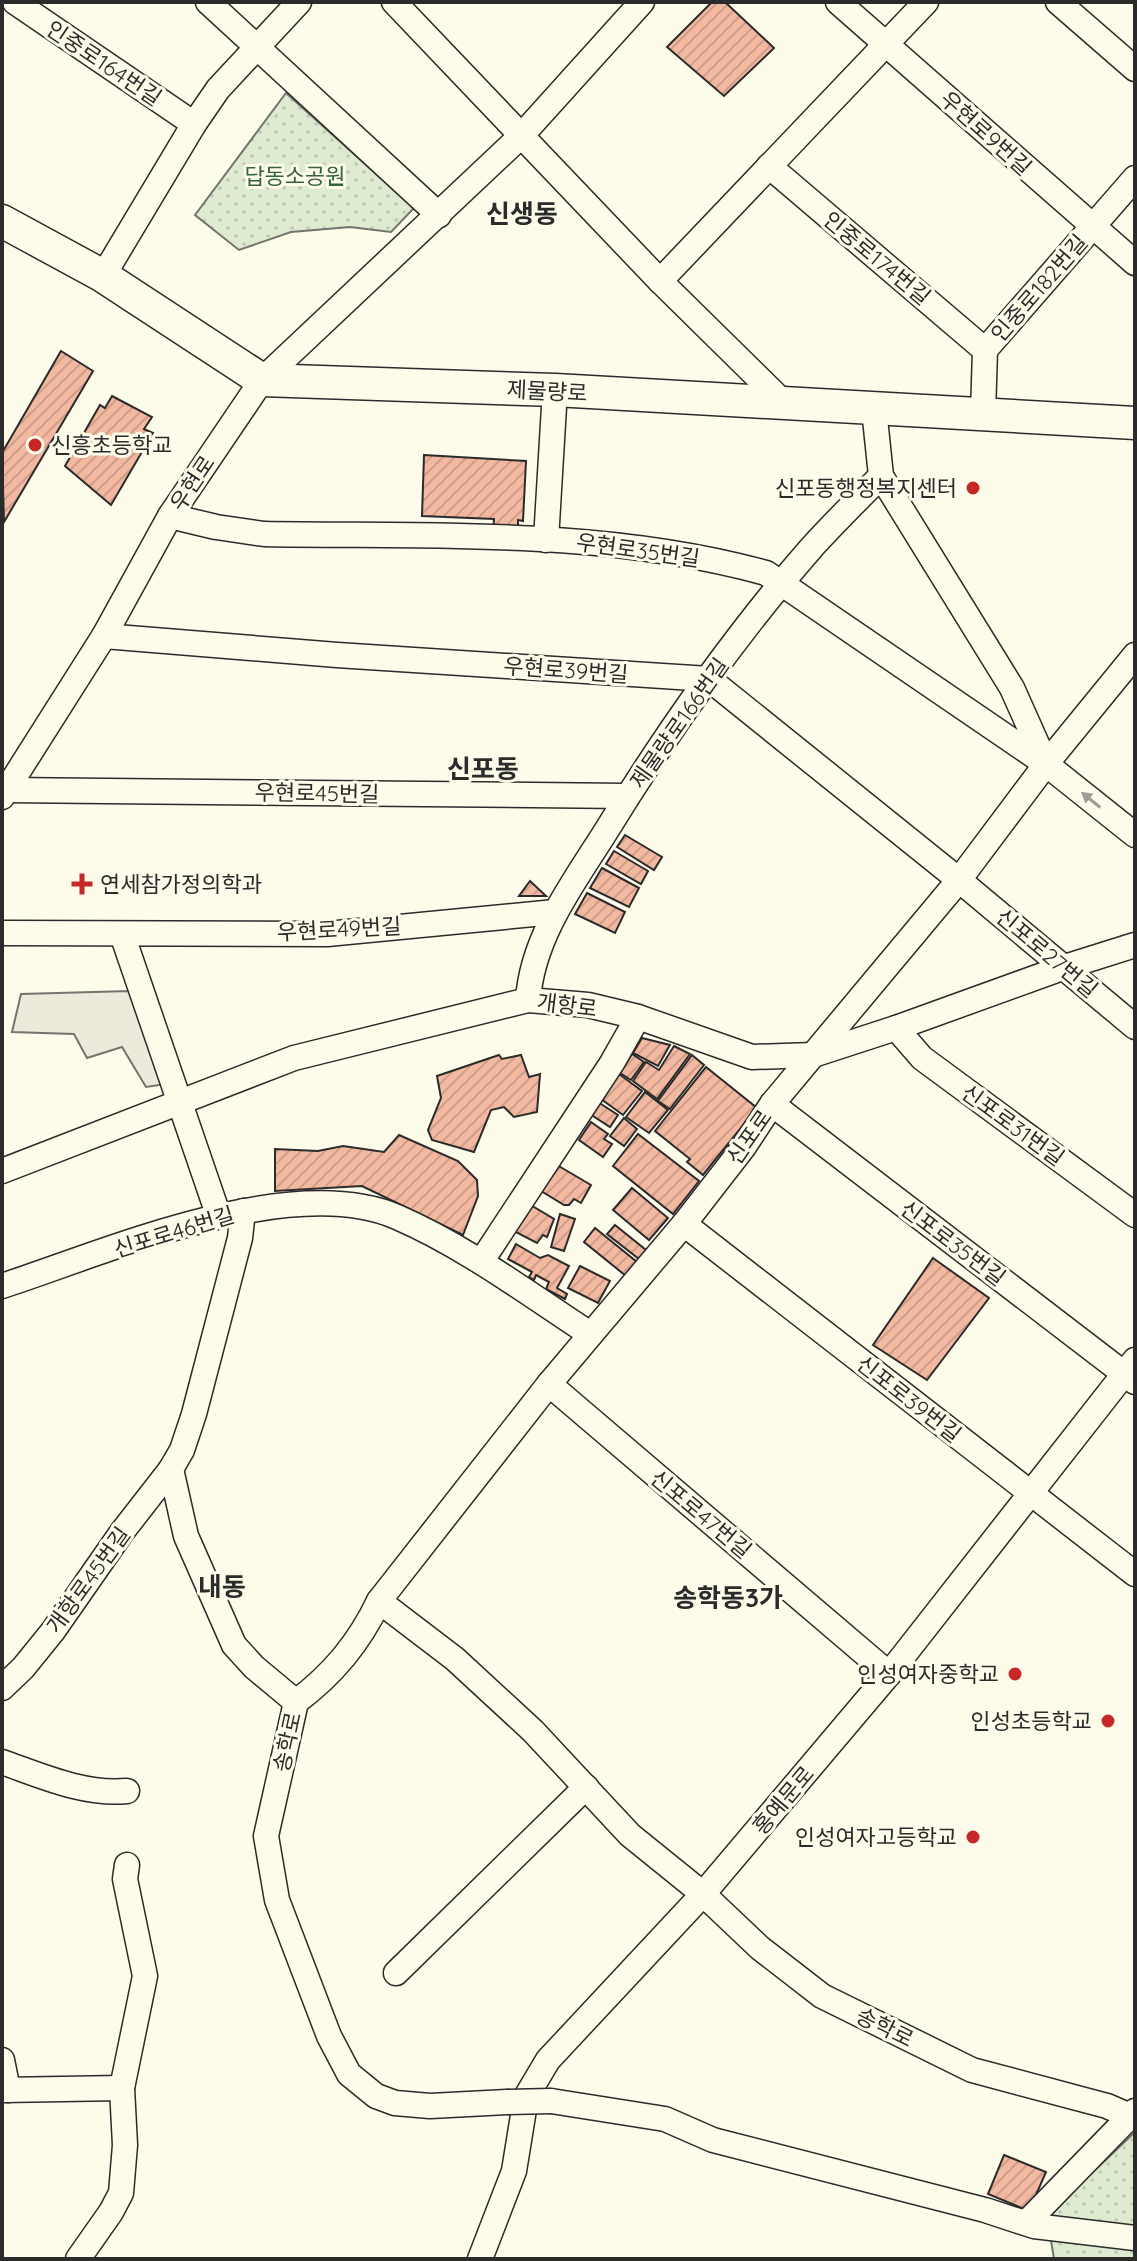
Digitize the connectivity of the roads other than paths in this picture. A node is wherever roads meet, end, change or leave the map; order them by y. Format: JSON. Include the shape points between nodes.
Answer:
{"nodes":[{"id":1,"x":6,"y":2,"type":"edge"},
{"id":2,"x":15,"y":2,"type":"edge"},
{"id":3,"x":208,"y":2,"type":"edge"},
{"id":4,"x":299,"y":2,"type":"edge"},
{"id":5,"x":394,"y":2,"type":"edge"},
{"id":6,"x":642,"y":2,"type":"edge"},
{"id":7,"x":838,"y":2,"type":"edge"},
{"id":8,"x":926,"y":2,"type":"edge"},
{"id":9,"x":1058,"y":2,"type":"edge"},
{"id":10,"x":2,"y":9,"type":"edge"},
{"id":11,"x":886,"y":44,"type":"junction"},
{"id":12,"x":257,"y":48,"type":"junction"},
{"id":13,"x":1135,"y":69,"type":"edge"},
{"id":14,"x":194,"y":124,"type":"junction"},
{"id":15,"x":522,"y":135,"type":"junction"},
{"id":16,"x":769,"y":166,"type":"junction"},
{"id":17,"x":1135,"y":178,"type":"edge"},
{"id":18,"x":439,"y":215,"type":"junction"},
{"id":19,"x":2,"y":221,"type":"edge"},
{"id":20,"x":1093,"y":227,"type":"junction"},
{"id":21,"x":1135,"y":263,"type":"edge"},
{"id":22,"x":103,"y":276,"type":"junction"},
{"id":23,"x":660,"y":281,"type":"junction"},
{"id":24,"x":985,"y":350,"type":"junction"},
{"id":25,"x":262,"y":380,"type":"junction"},
{"id":26,"x":555,"y":390,"type":"junction"},
{"id":27,"x":784,"y":403,"type":"junction"},
{"id":28,"x":874,"y":409,"type":"junction"},
{"id":29,"x":983,"y":414,"type":"junction"},
{"id":30,"x":1135,"y":423,"type":"edge"},
{"id":31,"x":881,"y":476,"type":"junction"},
{"id":32,"x":170,"y":516,"type":"junction"},
{"id":33,"x":546,"y":540,"type":"junction"},
{"id":34,"x":782,"y":583,"type":"junction"},
{"id":35,"x":104,"y":636,"type":"junction"},
{"id":36,"x":1130,"y":671,"type":"edge"},
{"id":37,"x":709,"y":679,"type":"junction"},
{"id":38,"x":1046,"y":764,"type":"junction"},
{"id":39,"x":4,"y":794,"type":"edge"},
{"id":40,"x":627,"y":796,"type":"junction"},
{"id":41,"x":1134,"y":834,"type":"edge"},
{"id":42,"x":959,"y":880,"type":"junction"},
{"id":43,"x":555,"y":912,"type":"junction"},
{"id":44,"x":2,"y":933,"type":"edge"},
{"id":45,"x":122,"y":934,"type":"junction"},
{"id":46,"x":1135,"y":945,"type":"edge"},
{"id":47,"x":1065,"y":967,"type":"junction"},
{"id":48,"x":528,"y":1000,"type":"junction"},
{"id":49,"x":638,"y":1017,"type":"junction"},
{"id":50,"x":1135,"y":1027,"type":"edge"},
{"id":51,"x":896,"y":1028,"type":"junction"},
{"id":52,"x":813,"y":1055,"type":"junction"},
{"id":53,"x":181,"y":1103,"type":"junction"},
{"id":54,"x":772,"y":1104,"type":"junction"},
{"id":55,"x":2,"y":1171,"type":"edge"},
{"id":56,"x":243,"y":1211,"type":"junction"},
{"id":57,"x":218,"y":1214,"type":"junction"},
{"id":58,"x":1135,"y":1215,"type":"edge"},
{"id":59,"x":684,"y":1224,"type":"junction"},
{"id":60,"x":481,"y":1262,"type":"junction"},
{"id":61,"x":2,"y":1286,"type":"edge"},
{"id":62,"x":590,"y":1334,"type":"junction"},
{"id":63,"x":1131,"y":1372,"type":"edge"},
{"id":64,"x":549,"y":1384,"type":"junction"},
{"id":65,"x":171,"y":1469,"type":"junction"},
{"id":66,"x":1030,"y":1493,"type":"junction"},
{"id":67,"x":1135,"y":1574,"type":"edge"},
{"id":68,"x":379,"y":1601,"type":"junction"},
{"id":69,"x":889,"y":1674,"type":"junction"},
{"id":70,"x":2,"y":1688,"type":"edge"},
{"id":71,"x":296,"y":1702,"type":"junction"},
{"id":72,"x":2,"y":1762,"type":"edge"},
{"id":73,"x":586,"y":1787,"type":"junction"},
{"id":74,"x":127,"y":1791,"type":"dead end"},
{"id":75,"x":127,"y":1865,"type":"dead end"},
{"id":76,"x":703,"y":1894,"type":"junction"},
{"id":77,"x":396,"y":1973,"type":"dead end"},
{"id":78,"x":2,"y":2060,"type":"edge"},
{"id":79,"x":122,"y":2088,"type":"junction"},
{"id":80,"x":5,"y":2090,"type":"edge"},
{"id":81,"x":1133,"y":2113,"type":"edge"},
{"id":82,"x":1026,"y":2223,"type":"junction"},
{"id":83,"x":1135,"y":2238,"type":"edge"},
{"id":84,"x":78,"y":2259,"type":"edge"},
{"id":85,"x":480,"y":2259,"type":"edge"}],
"edges":[{"from":1,"to":10,"type":"street"},
{"from":2,"to":14,"type":"street","name":"인중로164번길"},
{"from":3,"to":12,"type":"street"},
{"from":4,"to":12,"type":"street"},
{"from":5,"to":15,"type":"street"},
{"from":6,"to":15,"type":"street","name":"우현로"},
{"from":7,"to":11,"type":"street","name":"우현로9번길"},
{"from":8,"to":11,"type":"street"},
{"from":9,"to":13,"type":"street"},
{"from":11,"to":16,"type":"street"},
{"from":11,"to":20,"type":"street","name":"우현로9번길"},
{"from":12,"to":14,"type":"street"},
{"from":12,"to":18,"type":"street"},
{"from":14,"to":22,"type":"street"},
{"from":15,"to":18,"type":"street","name":"우현로"},
{"from":15,"to":23,"type":"street"},
{"from":16,"to":23,"type":"street"},
{"from":16,"to":24,"type":"street","name":"인중로174번길"},
{"from":17,"to":20,"type":"street","name":"인중로182번길"},
{"from":18,"to":25,"type":"street","name":"우현로"},
{"from":19,"to":22,"type":"main road"},
{"from":20,"to":21,"type":"street","name":"우현로9번길"},
{"from":20,"to":24,"type":"street","name":"인중로182번길"},
{"from":22,"to":25,"type":"main road"},
{"from":23,"to":27,"type":"street"},
{"from":24,"to":29,"type":"street","name":"인중로182번길"},
{"from":25,"to":26,"type":"main road","name":"제물량로"},
{"from":25,"to":32,"type":"street","name":"우현로"},
{"from":26,"to":27,"type":"main road","name":"제물량로"},
{"from":26,"to":33,"type":"street"},
{"from":27,"to":28,"type":"main road","name":"제물량로"},
{"from":28,"to":29,"type":"main road","name":"제물량로"},
{"from":28,"to":31,"type":"street"},
{"from":29,"to":30,"type":"main road","name":"제물량로"},
{"from":31,"to":34,"type":"street","name":"제물량로166번길"},
{"from":31,"to":38,"type":"street","via":[[1012,688]]},
{"from":32,"to":33,"type":"street","name":"우현로35번길","via":[[264,534]]},
{"from":32,"to":35,"type":"street","name":"우현로"},
{"from":33,"to":34,"type":"street","name":"우현로35번길","via":[[614,544],[736,564]]},
{"from":34,"to":37,"type":"street","name":"제물량로166번길"},
{"from":34,"to":38,"type":"street","name":"우현로35번길"},
{"from":35,"to":37,"type":"street","name":"우현로39번길"},
{"from":35,"to":39,"type":"street","name":"우현로"},
{"from":36,"to":38,"type":"street","name":"신포로"},
{"from":37,"to":40,"type":"street","name":"제물량로166번길"},
{"from":37,"to":42,"type":"street"},
{"from":41,"to":38,"type":"street","name":"우현로35번길","one_way":true},
{"from":38,"to":42,"type":"street","name":"신포로"},
{"from":39,"to":40,"type":"street","name":"우현로45번길"},
{"from":40,"to":43,"type":"street","name":"제물량로166번길"},
{"from":42,"to":47,"type":"street","name":"신포로27번길"},
{"from":42,"to":52,"type":"street","name":"신포로"},
{"from":43,"to":45,"type":"street","name":"우현로49번길","via":[[327,934]]},
{"from":43,"to":48,"type":"street","name":"제물량로166번길","via":[[530,977]]},
{"from":44,"to":45,"type":"street","name":"우현로49번길"},
{"from":45,"to":53,"type":"street"},
{"from":46,"to":47,"type":"street","name":"개항로"},
{"from":47,"to":50,"type":"street","name":"신포로27번길"},
{"from":47,"to":51,"type":"street","name":"개항로"},
{"from":48,"to":49,"type":"street","name":"개항로","via":[[588,1005]]},
{"from":48,"to":53,"type":"street","name":"개항로","via":[[294,1058]]},
{"from":49,"to":52,"type":"street","name":"개항로","via":[[752,1057]]},
{"from":49,"to":60,"type":"street"},
{"from":51,"to":52,"type":"street","name":"개항로"},
{"from":51,"to":58,"type":"street","name":"신포로31번길","via":[[922,1058]]},
{"from":52,"to":54,"type":"street","name":"신포로"},
{"from":53,"to":55,"type":"street","name":"개항로"},
{"from":53,"to":57,"type":"street"},
{"from":54,"to":59,"type":"street","name":"신포로"},
{"from":54,"to":63,"type":"street","name":"신포로35번길"},
{"from":56,"to":57,"type":"street","name":"신포로46번길"},
{"from":56,"to":60,"type":"street","name":"신포로46번길","via":[[353,1206],[395,1216]]},
{"from":56,"to":65,"type":"street","name":"개항로45번길","via":[[194,1414]]},
{"from":57,"to":61,"type":"street","name":"신포로46번길"},
{"from":59,"to":62,"type":"street","name":"신포로"},
{"from":59,"to":66,"type":"street","name":"신포로39번길"},
{"from":60,"to":62,"type":"street","name":"신포로46번길"},
{"from":62,"to":64,"type":"street","name":"신포로"},
{"from":63,"to":66,"type":"street","name":"홍예문로"},
{"from":64,"to":68,"type":"street","name":"신포로"},
{"from":64,"to":69,"type":"street","name":"신포로47번길"},
{"from":65,"to":70,"type":"street","name":"개항로45번길","via":[[53,1631]]},
{"from":65,"to":71,"type":"street","via":[[186,1536],[234,1645]]},
{"from":66,"to":67,"type":"street","name":"신포로39번길"},
{"from":66,"to":69,"type":"street","name":"홍예문로"},
{"from":68,"to":71,"type":"street","name":"송학로","via":[[367,1627],[325,1680]]},
{"from":68,"to":73,"type":"street","name":"송학로","via":[[455,1659]]},
{"from":69,"to":76,"type":"street","name":"홍예문로"},
{"from":71,"to":82,"type":"street","name":"송학로","bridge":true,"via":[[266,1836],[277,1900],[329,2036],[349,2074],[376,2096],[430,2106],[551,2101],[665,2119],[713,2140]]},
{"from":72,"to":74,"type":"street","via":[[104,1793]]},
{"from":73,"to":76,"type":"street","name":"송학로","via":[[630,1835]]},
{"from":73,"to":77,"type":"street"},
{"from":75,"to":79,"type":"street","via":[[125,1879],[145,1976]]},
{"from":76,"to":81,"type":"street","name":"송학로","via":[[822,1996],[972,2070]]},
{"from":76,"to":85,"type":"street","name":"홍예문로","via":[[535,2078],[526,2097],[514,2171]]},
{"from":78,"to":80,"type":"street"},
{"from":79,"to":80,"type":"street"},
{"from":79,"to":84,"type":"street","via":[[121,2193]]},
{"from":81,"to":82,"type":"street"},
{"from":82,"to":83,"type":"street","name":"송학로"}]}
